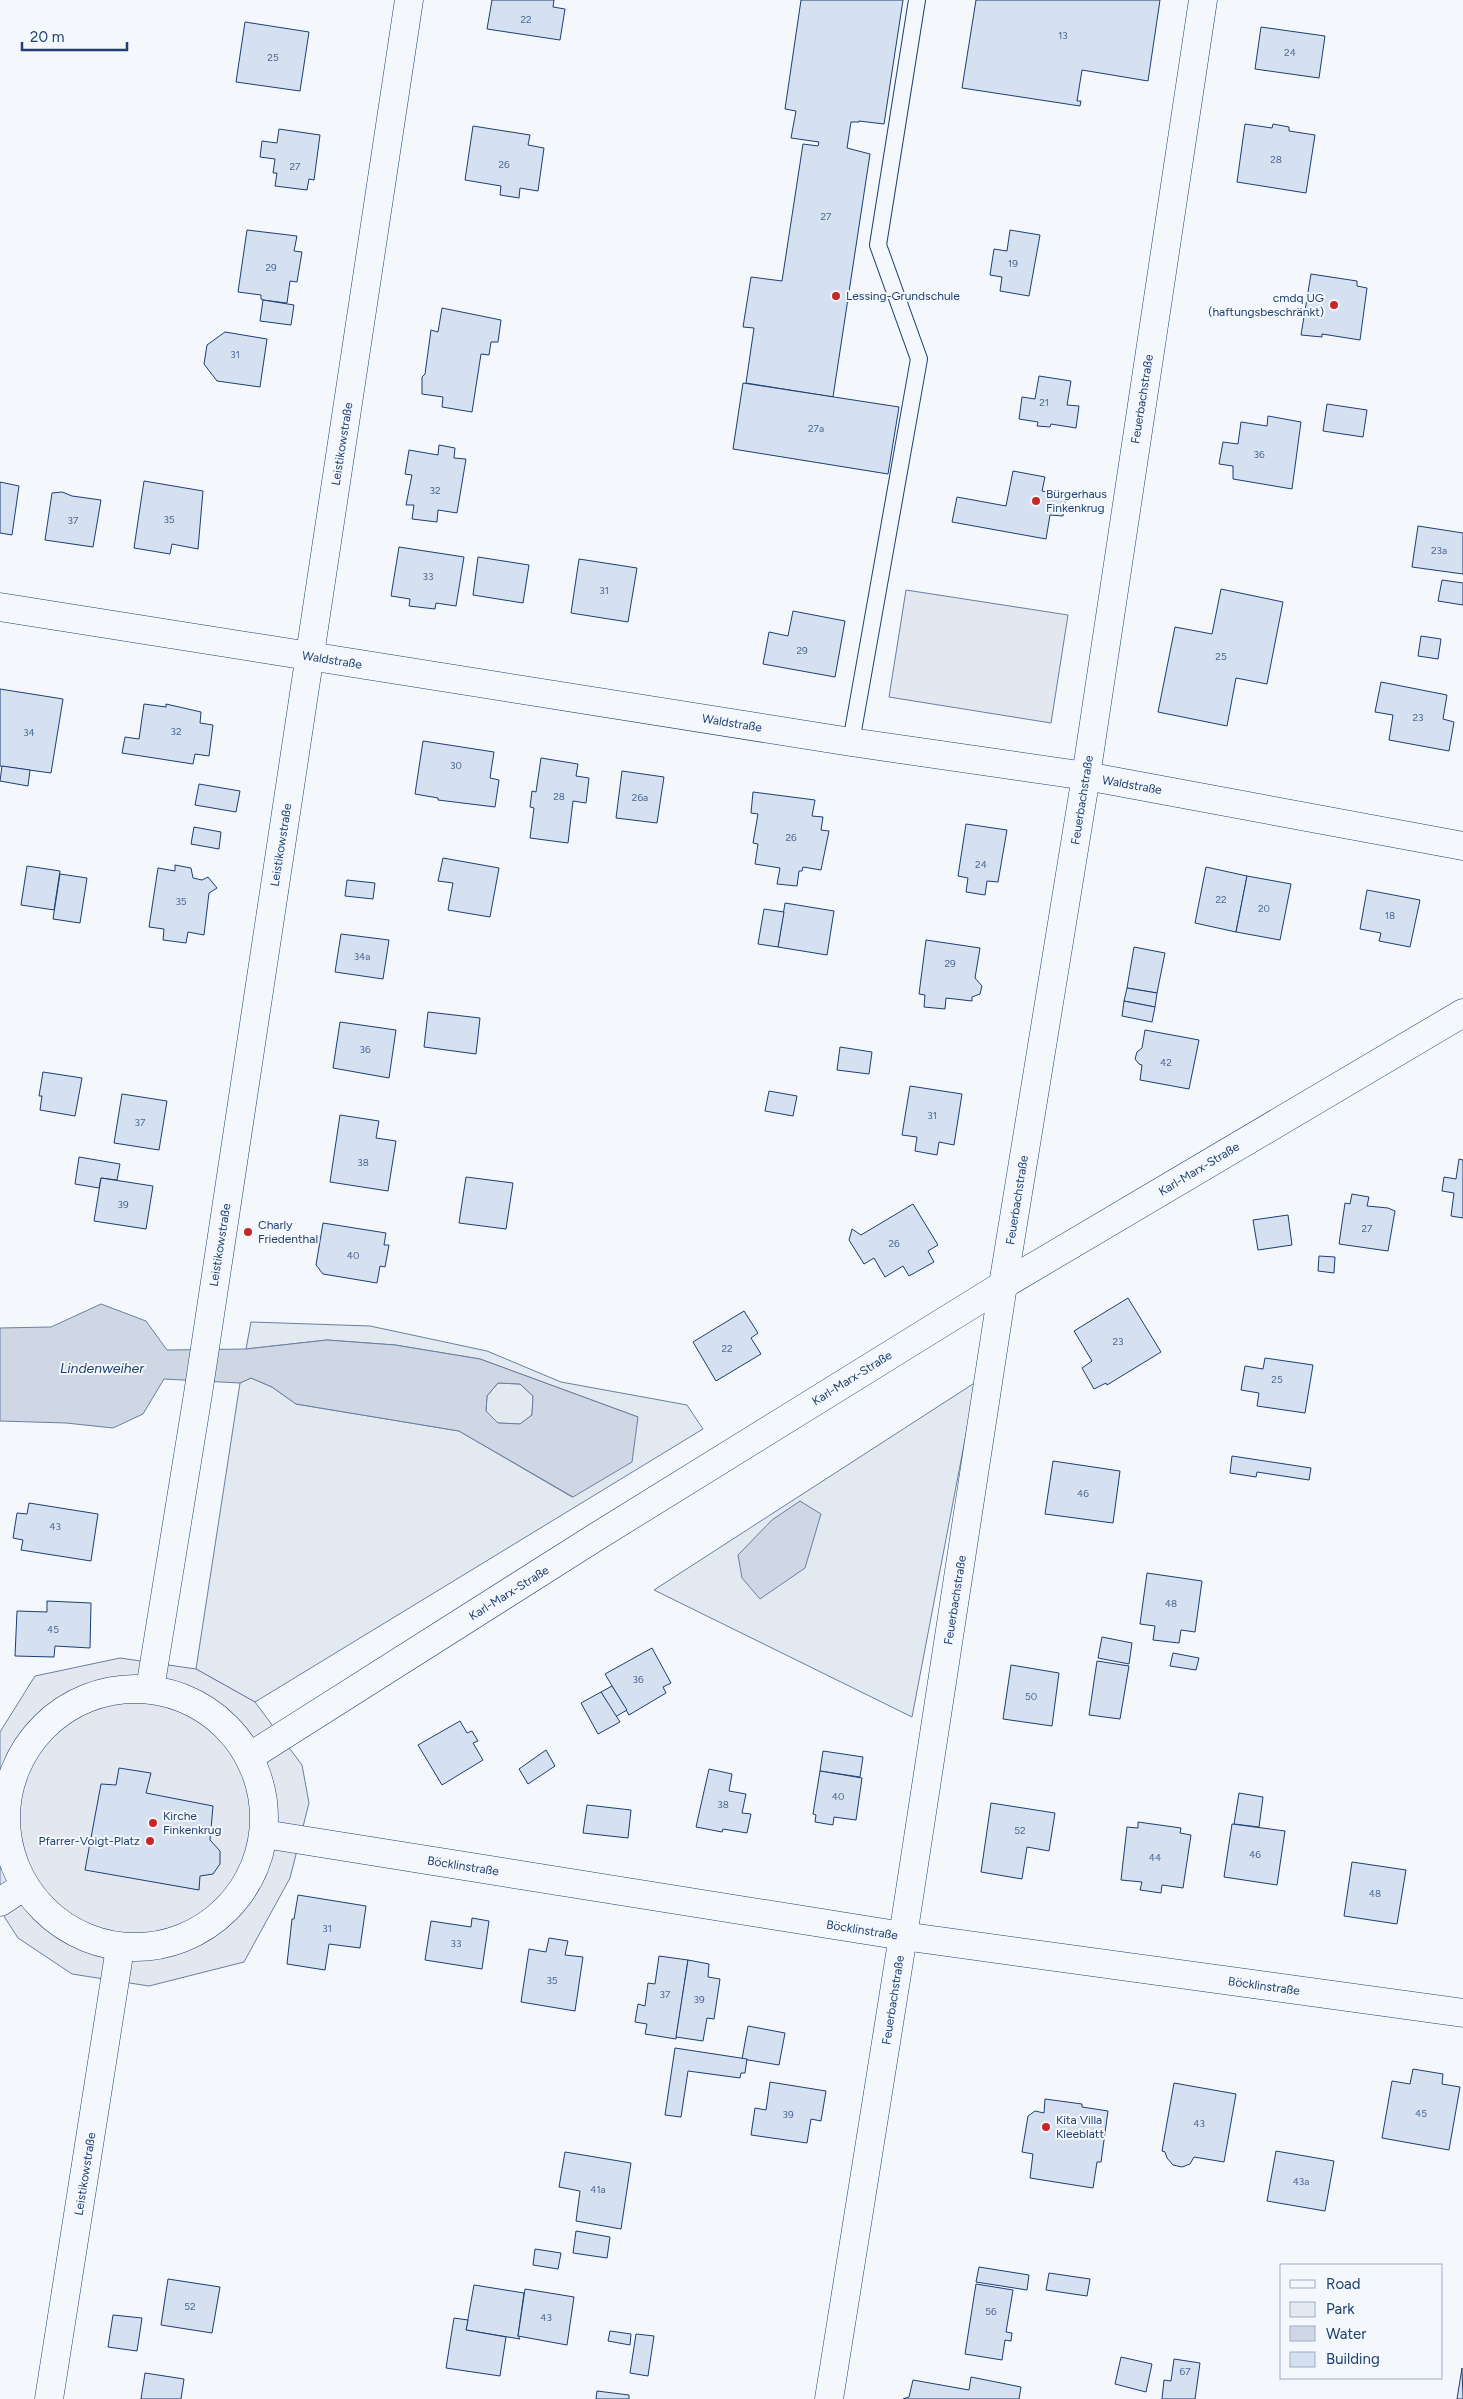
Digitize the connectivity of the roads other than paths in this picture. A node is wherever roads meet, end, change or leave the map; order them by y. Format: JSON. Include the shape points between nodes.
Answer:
{"nodes":[{"id":1,"x":409,"y":0,"type":"edge"},
{"id":2,"x":916,"y":0,"type":"edge"},
{"id":3,"x":1203,"y":0,"type":"edge"},
{"id":4,"x":0,"y":607,"type":"edge"},
{"id":5,"x":310,"y":656,"type":"junction"},
{"id":6,"x":851,"y":742,"type":"junction"},
{"id":7,"x":1086,"y":776,"type":"junction"},
{"id":8,"x":1463,"y":846,"type":"edge"},
{"id":9,"x":1463,"y":1013,"type":"edge"},
{"id":10,"x":1003,"y":1285,"type":"junction"},
{"id":11,"x":150,"y":1689,"type":"junction"},
{"id":12,"x":249,"y":1757,"type":"junction"},
{"id":13,"x":3,"y":1795,"type":"edge"},
{"id":14,"x":264,"y":1834,"type":"junction"},
{"id":15,"x":23,"y":1887,"type":"junction"},
{"id":16,"x":0,"y":1902,"type":"edge"},
{"id":17,"x":903,"y":1936,"type":"junction"},
{"id":18,"x":120,"y":1948,"type":"junction"},
{"id":19,"x":1463,"y":2013,"type":"edge"},
{"id":20,"x":49,"y":2399,"type":"edge"},
{"id":21,"x":829,"y":2399,"type":"edge"}],
"edges":[{"from":1,"to":5,"type":"street","name":"Leistikowstraße"},
{"from":2,"to":6,"type":"lane","via":[[878,245],[919,359]]},
{"from":3,"to":7,"type":"street","name":"Feuerbachstraße"},
{"from":4,"to":5,"type":"street","name":"Waldstraße"},
{"from":5,"to":6,"type":"street","name":"Waldstraße"},
{"from":5,"to":11,"type":"street","name":"Leistikowstraße"},
{"from":6,"to":7,"type":"street","name":"Waldstraße"},
{"from":7,"to":8,"type":"street","name":"Waldstraße"},
{"from":7,"to":10,"type":"street","name":"Feuerbachstraße"},
{"from":9,"to":10,"type":"street","name":"Karl-Marx-Straße"},
{"from":10,"to":12,"type":"street","name":"Karl-Marx-Straße"},
{"from":10,"to":17,"type":"street","name":"Feuerbachstraße"},
{"from":11,"to":12,"type":"street","via":[[190,1700],[224,1724]]},
{"from":11,"to":13,"type":"street","via":[[101,1692],[57,1714],[23,1750]]},
{"from":12,"to":14,"type":"street","via":[[263,1795]]},
{"from":13,"to":15,"type":"street","via":[[6,1843]]},
{"from":14,"to":17,"type":"street","name":"Böcklinstraße"},
{"from":14,"to":18,"type":"street","via":[[248,1882],[216,1921],[171,1944]]},
{"from":15,"to":16,"type":"street"},
{"from":15,"to":18,"type":"street","via":[[65,1929]]},
{"from":17,"to":19,"type":"street","name":"Böcklinstraße"},
{"from":17,"to":21,"type":"street","name":"Feuerbachstraße"},
{"from":18,"to":20,"type":"street","name":"Leistikowstraße"}]}
